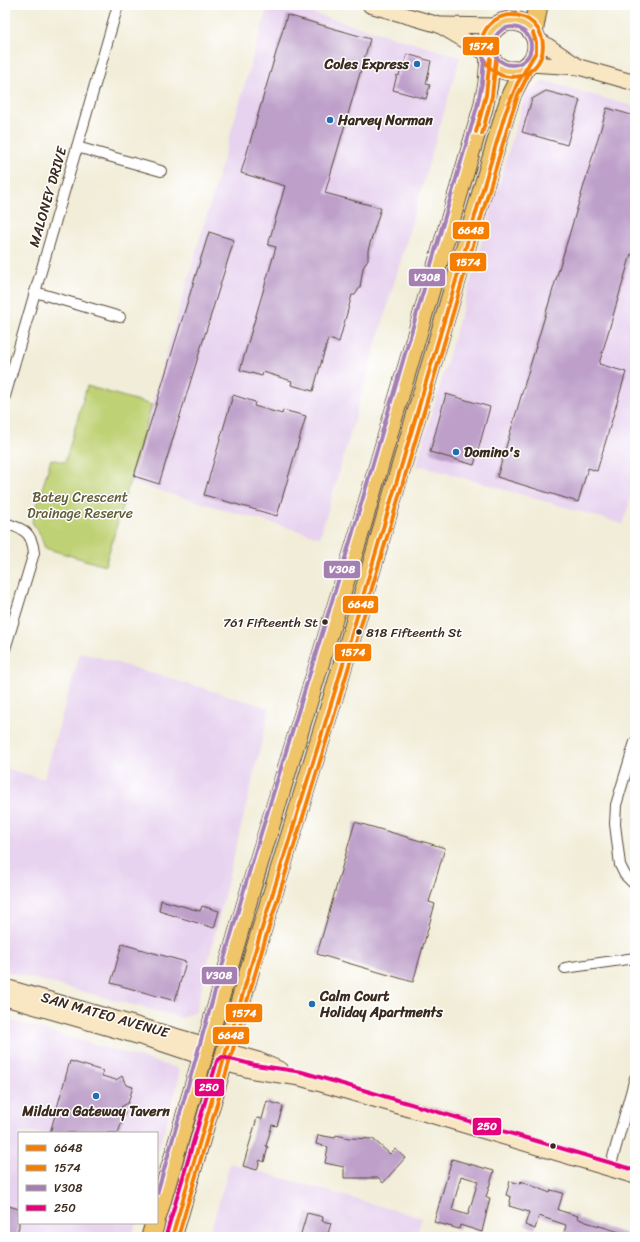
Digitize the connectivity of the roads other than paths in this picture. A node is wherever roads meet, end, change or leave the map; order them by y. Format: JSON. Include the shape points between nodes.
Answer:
{"nodes":[{"id":1,"x":118,"y":5,"type":"edge"},
{"id":2,"x":370,"y":5,"type":"edge"},
{"id":3,"x":510,"y":5,"type":"edge"},
{"id":4,"x":538,"y":5,"type":"edge"},
{"id":5,"x":439,"y":25,"type":"junction"},
{"id":6,"x":498,"y":25,"type":"junction"},
{"id":7,"x":534,"y":36,"type":"junction"},
{"id":8,"x":489,"y":56,"type":"junction"},
{"id":9,"x":527,"y":65,"type":"junction"},
{"id":10,"x":579,"y":67,"type":"junction"},
{"id":11,"x":635,"y":83,"type":"edge"},
{"id":12,"x":77,"y":147,"type":"junction"},
{"id":13,"x":161,"y":171,"type":"dead end"},
{"id":14,"x":35,"y":292,"type":"junction"},
{"id":15,"x":120,"y":317,"type":"dead end"},
{"id":16,"x":5,"y":396,"type":"edge"},
{"id":17,"x":390,"y":426,"type":"junction"},
{"id":18,"x":411,"y":432,"type":"junction"},
{"id":19,"x":5,"y":523,"type":"edge"},
{"id":20,"x":5,"y":649,"type":"edge"},
{"id":21,"x":635,"y":742,"type":"edge"},
{"id":22,"x":254,"y":878,"type":"junction"},
{"id":23,"x":276,"y":885,"type":"junction"},
{"id":24,"x":635,"y":885,"type":"edge"},
{"id":25,"x":635,"y":958,"type":"edge"},
{"id":26,"x":565,"y":968,"type":"dead end"},
{"id":27,"x":5,"y":987,"type":"edge"},
{"id":28,"x":5,"y":998,"type":"edge"},
{"id":29,"x":204,"y":1051,"type":"junction"},
{"id":30,"x":225,"y":1057,"type":"junction"},
{"id":31,"x":635,"y":1078,"type":"edge"},
{"id":32,"x":610,"y":1168,"type":"junction"},
{"id":33,"x":635,"y":1176,"type":"edge"},
{"id":34,"x":158,"y":1212,"type":"edge"},
{"id":35,"x":155,"y":1224,"type":"edge"},
{"id":36,"x":151,"y":1237,"type":"edge"},
{"id":37,"x":172,"y":1237,"type":"edge"}],
"edges":[{"from":1,"to":12,"type":"street","name":"MALONEY DRIVE"},
{"from":2,"to":5,"type":"street"},
{"from":3,"to":6,"type":"highway"},
{"from":4,"to":7,"type":"highway"},
{"from":5,"to":6,"type":"street"},
{"from":5,"to":8,"type":"street"},
{"from":6,"to":7,"type":"highway","via":[[507,21],[522,23]]},
{"from":6,"to":8,"type":"highway","via":[[488,39]]},
{"from":7,"to":9,"type":"highway","via":[[536,52]]},
{"from":7,"to":10,"type":"street"},
{"from":8,"to":9,"type":"highway","via":[[495,65],[506,70],[519,70]]},
{"from":8,"to":17,"type":"highway","via":[[488,84],[483,108]]},
{"from":9,"to":10,"type":"street"},
{"from":9,"to":18,"type":"highway","via":[[504,114]]},
{"from":10,"to":11,"type":"street"},
{"from":12,"to":13,"type":"street"},
{"from":12,"to":14,"type":"street","name":"MALONEY DRIVE"},
{"from":14,"to":15,"type":"street"},
{"from":14,"to":16,"type":"street","name":"MALONEY DRIVE"},
{"from":17,"to":18,"type":"highway"},
{"from":17,"to":22,"type":"highway"},
{"from":18,"to":23,"type":"highway"},
{"from":19,"to":20,"type":"street","via":[[27,532],[33,540],[34,552]]},
{"from":21,"to":24,"type":"street","via":[[616,805],[615,824],[620,865]]},
{"from":22,"to":23,"type":"highway"},
{"from":22,"to":29,"type":"highway"},
{"from":23,"to":30,"type":"highway"},
{"from":25,"to":26,"type":"street"},
{"from":27,"to":29,"type":"street","name":"SAN MATEO AVENUE"},
{"from":28,"to":29,"type":"street","name":"SAN MATEO AVENUE","via":[[151,1040]]},
{"from":29,"to":30,"type":"highway"},
{"from":29,"to":34,"type":"highway"},
{"from":30,"to":32,"type":"street","via":[[254,1071],[300,1078]]},
{"from":30,"to":37,"type":"highway"},
{"from":31,"to":32,"type":"street"},
{"from":32,"to":33,"type":"street"},
{"from":35,"to":36,"type":"highway"}]}
